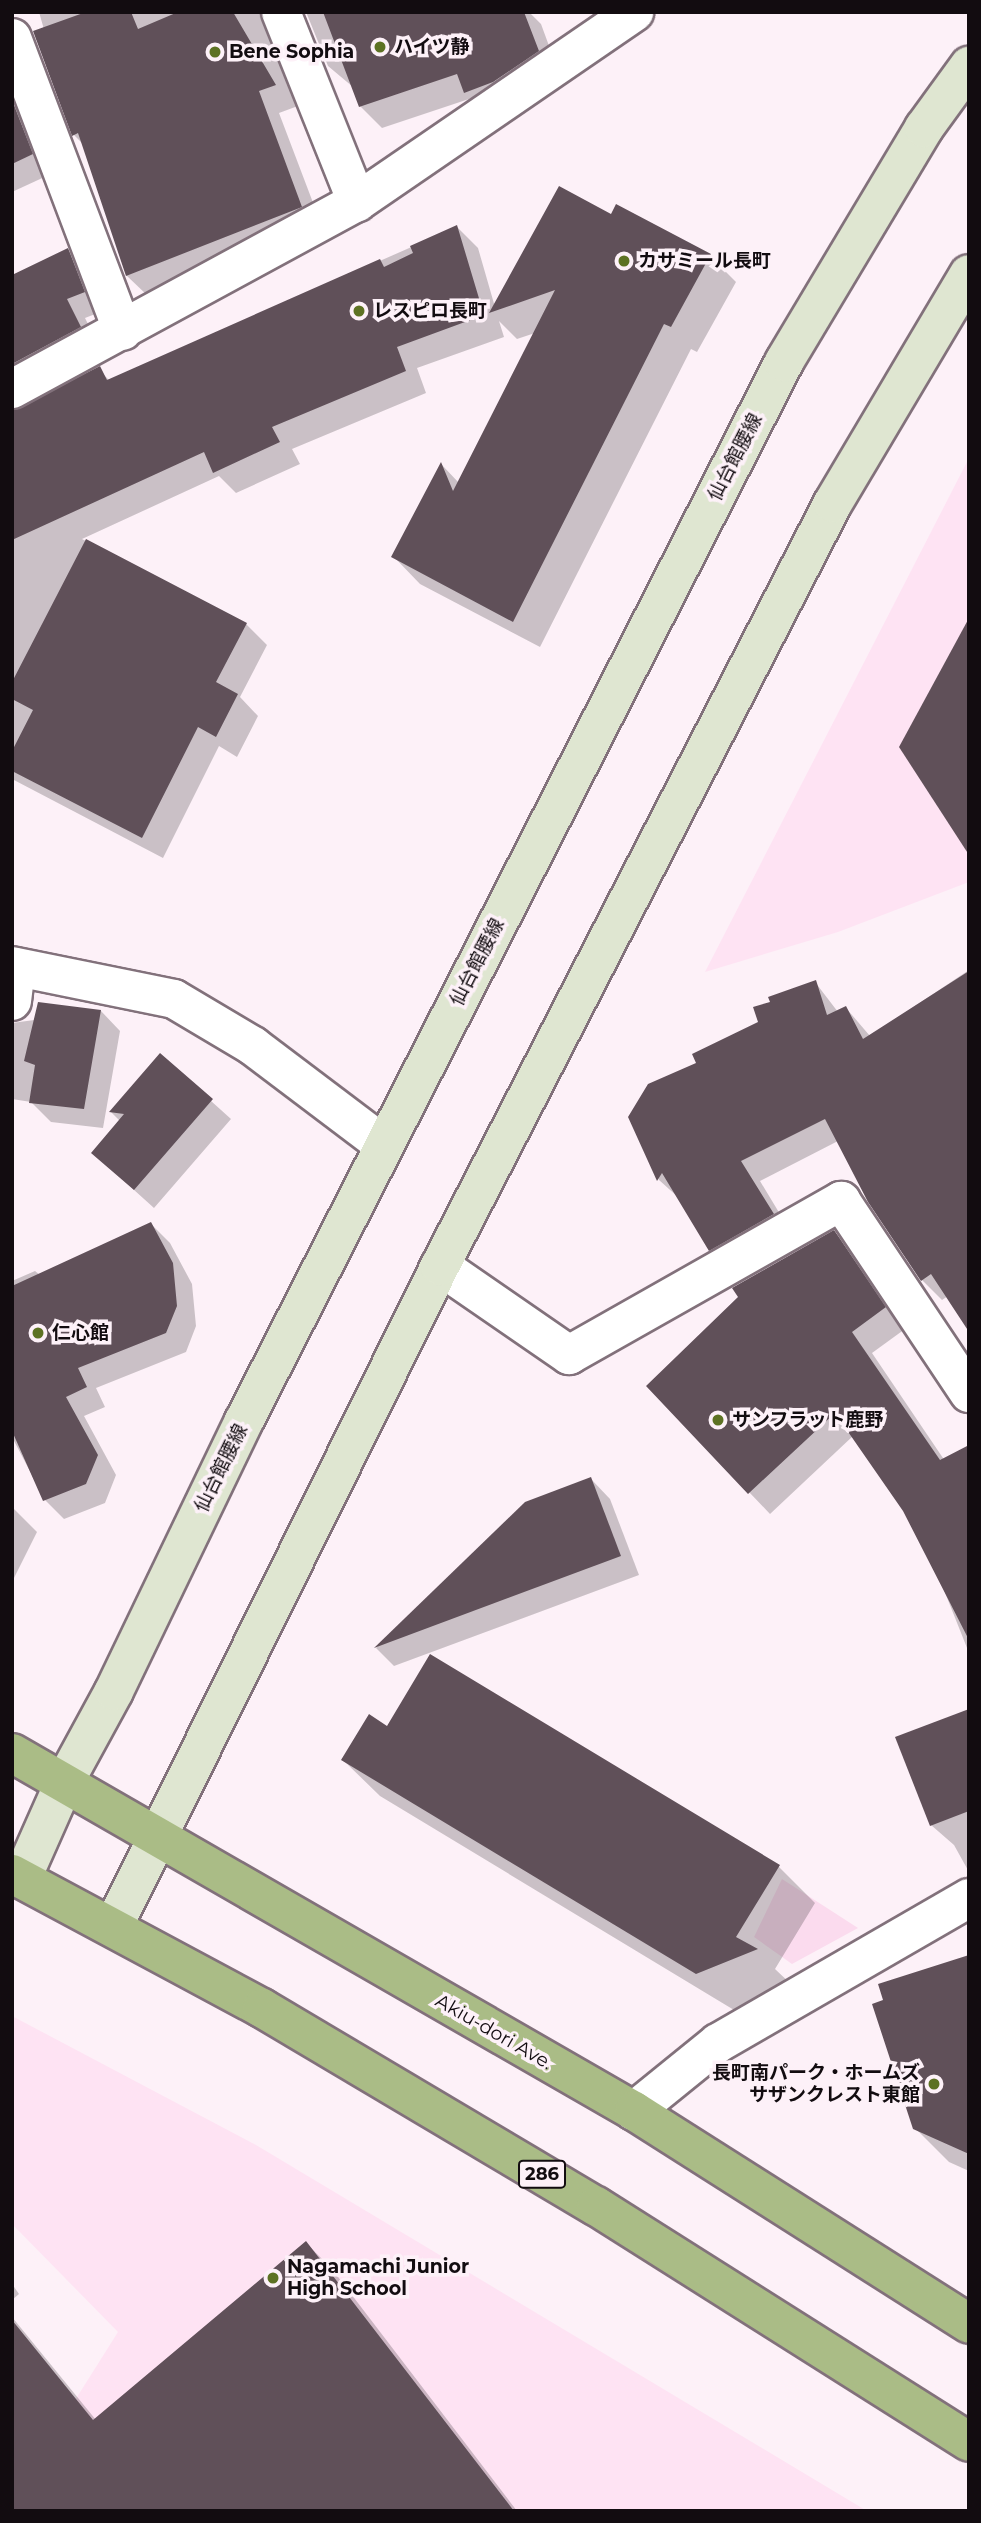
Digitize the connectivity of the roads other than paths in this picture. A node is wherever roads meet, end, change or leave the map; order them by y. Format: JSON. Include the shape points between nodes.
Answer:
{"nodes":[{"id":1,"x":281,"y":12,"type":"edge"},
{"id":2,"x":634,"y":12,"type":"edge"},
{"id":3,"x":590,"y":27,"type":"edge"},
{"id":4,"x":12,"y":38,"type":"edge"},
{"id":5,"x":969,"y":66,"type":"edge"},
{"id":6,"x":357,"y":202,"type":"junction"},
{"id":7,"x":969,"y":274,"type":"edge"},
{"id":8,"x":123,"y":331,"type":"junction"},
{"id":9,"x":12,"y":390,"type":"edge"},
{"id":10,"x":14,"y":978,"type":"edge"},
{"id":11,"x":384,"y":1145,"type":"junction"},
{"id":12,"x":440,"y":1266,"type":"junction"},
{"id":13,"x":969,"y":1393,"type":"edge"},
{"id":14,"x":12,"y":1753,"type":"edge"},
{"id":15,"x":65,"y":1781,"type":"junction"},
{"id":16,"x":158,"y":1837,"type":"junction"},
{"id":17,"x":17,"y":1876,"type":"edge"},
{"id":18,"x":969,"y":1898,"type":"edge"},
{"id":19,"x":113,"y":1927,"type":"junction"},
{"id":20,"x":634,"y":2111,"type":"junction"},
{"id":21,"x":969,"y":2324,"type":"edge"},
{"id":22,"x":969,"y":2442,"type":"edge"}],
"edges":[{"from":1,"to":6,"type":"street"},
{"from":2,"to":3,"type":"street"},
{"from":3,"to":6,"type":"street"},
{"from":4,"to":8,"type":"street"},
{"from":5,"to":11,"type":"main road","name":"仙台館腰線","via":[[924,128],[784,362]]},
{"from":6,"to":8,"type":"street"},
{"from":7,"to":12,"type":"main road","via":[[833,503]]},
{"from":8,"to":9,"type":"street"},
{"from":10,"to":11,"type":"street","via":[[174,999],[253,1046]]},
{"from":11,"to":15,"type":"main road","name":"仙台館腰線"},
{"from":12,"to":13,"type":"street","via":[[569,1355],[841,1201]]},
{"from":12,"to":16,"type":"main road"},
{"from":14,"to":15,"type":"highway","name":"Akiu-dori Ave."},
{"from":15,"to":16,"type":"highway","name":"Akiu-dori Ave."},
{"from":15,"to":17,"type":"main road","name":"仙台館腰線"},
{"from":16,"to":19,"type":"main road"},
{"from":16,"to":20,"type":"highway","name":"Akiu-dori Ave."},
{"from":17,"to":19,"type":"highway","number":"286"},
{"from":18,"to":20,"type":"street","via":[[718,2043]]},
{"from":19,"to":22,"type":"highway","number":"286","via":[[262,2008],[584,2199]]},
{"from":20,"to":21,"type":"highway","name":"Akiu-dori Ave."}]}
